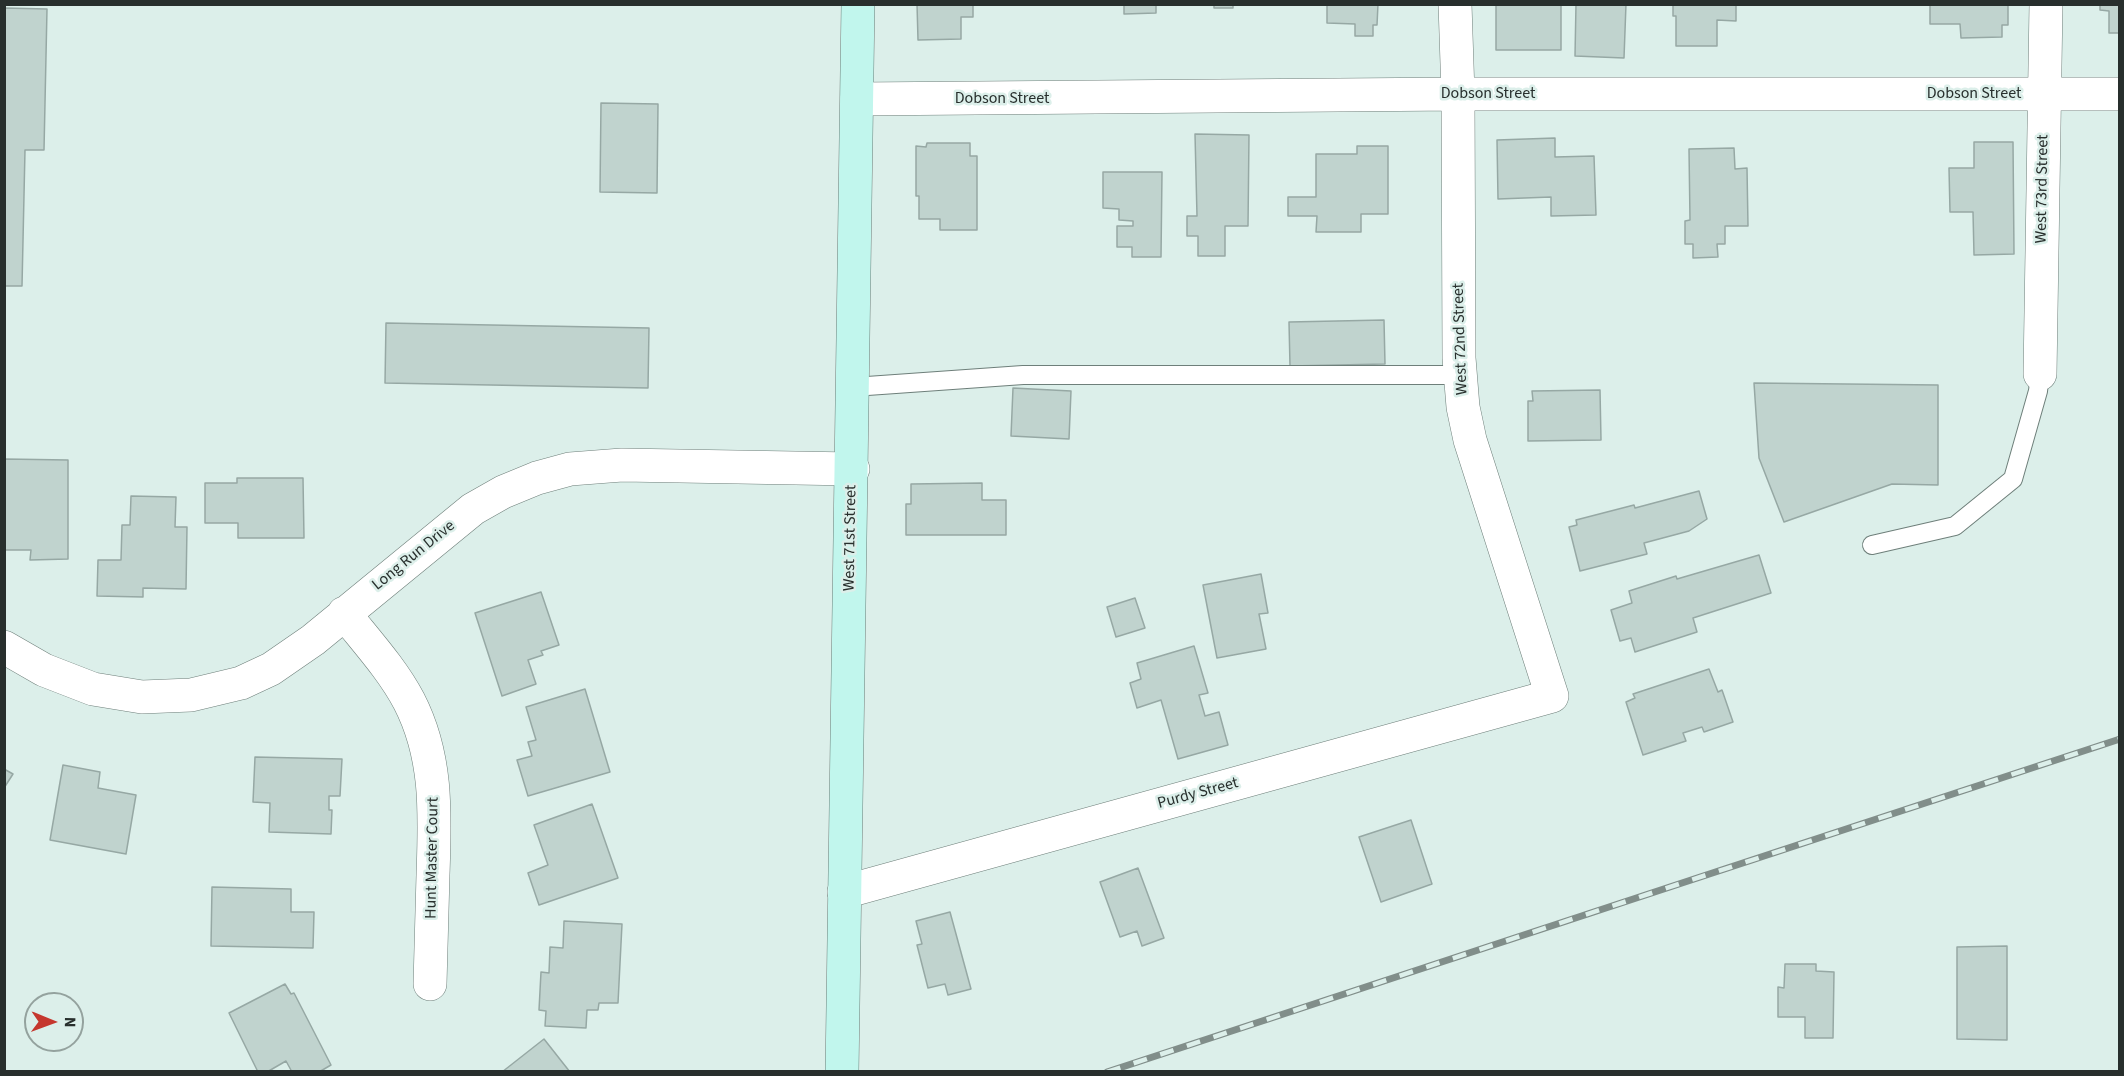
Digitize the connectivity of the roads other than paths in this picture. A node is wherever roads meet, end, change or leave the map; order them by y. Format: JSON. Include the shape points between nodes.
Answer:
{"nodes":[{"id":1,"x":858,"y":4,"type":"edge"},
{"id":2,"x":1455,"y":4,"type":"edge"},
{"id":3,"x":2046,"y":4,"type":"edge"},
{"id":4,"x":1458,"y":94,"type":"junction"},
{"id":5,"x":2044,"y":94,"type":"junction"},
{"id":6,"x":2120,"y":94,"type":"edge"},
{"id":7,"x":857,"y":99,"type":"junction"},
{"id":8,"x":2040,"y":374,"type":"joint"},
{"id":9,"x":1461,"y":375,"type":"junction"},
{"id":10,"x":854,"y":387,"type":"junction"},
{"id":11,"x":853,"y":469,"type":"junction"},
{"id":12,"x":1872,"y":545,"type":"dead end"},
{"id":13,"x":344,"y":614,"type":"junction"},
{"id":14,"x":4,"y":647,"type":"edge"},
{"id":15,"x":1552,"y":696,"type":"joint"},
{"id":16,"x":844,"y":892,"type":"junction"},
{"id":17,"x":430,"y":984,"type":"dead end"},
{"id":18,"x":842,"y":1071,"type":"edge"}],
"edges":[{"from":1,"to":7,"type":"main road","name":"West 71st Street"},
{"from":2,"to":4,"type":"street","name":"West 72nd Street"},
{"from":3,"to":5,"type":"street","name":"West 73rd Street"},
{"from":4,"to":5,"type":"street","name":"Dobson Street"},
{"from":4,"to":7,"type":"street","name":"Dobson Street"},
{"from":4,"to":9,"type":"street","name":"West 72nd Street"},
{"from":5,"to":6,"type":"street","name":"Dobson Street"},
{"from":5,"to":8,"type":"street","name":"West 73rd Street"},
{"from":7,"to":10,"type":"main road","name":"West 71st Street"},
{"from":8,"to":12,"type":"lane","via":[[2013,479],[1955,526]]},
{"from":9,"to":10,"type":"lane","via":[[1023,375]]},
{"from":9,"to":15,"type":"street","name":"West 72nd Street","via":[[1470,440]]},
{"from":10,"to":11,"type":"main road","name":"West 71st Street"},
{"from":11,"to":13,"type":"street","name":"Long Run Drive","via":[[622,465],[570,469],[537,478],[473,509]]},
{"from":11,"to":16,"type":"main road","name":"West 71st Street"},
{"from":13,"to":14,"type":"street","name":"Long Run Drive","via":[[299,651],[257,676],[224,688],[175,697],[142,697],[93,689],[44,670]]},
{"from":13,"to":17,"type":"street","name":"Hunt Master Court","via":[[390,670],[408,699],[430,766],[435,800]]},
{"from":15,"to":16,"type":"street","name":"Purdy Street"},
{"from":16,"to":18,"type":"main road","name":"West 71st Street"}]}
